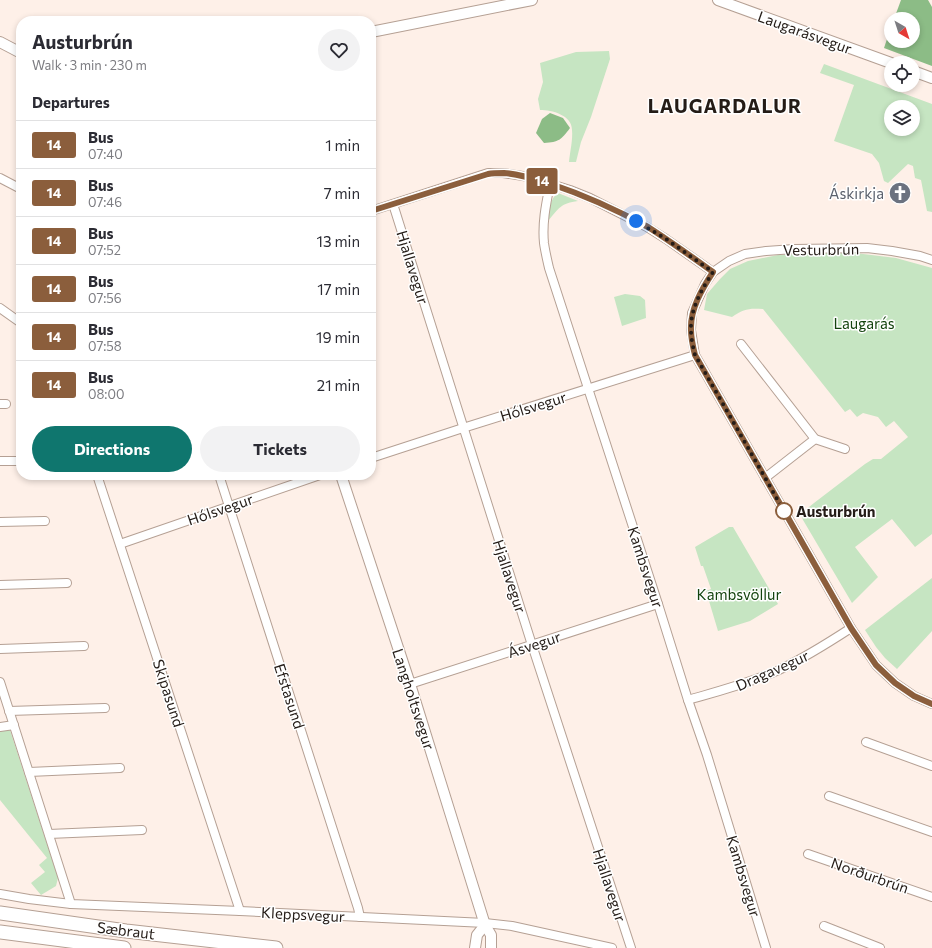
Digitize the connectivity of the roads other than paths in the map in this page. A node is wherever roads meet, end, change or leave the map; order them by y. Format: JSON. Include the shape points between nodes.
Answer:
{"nodes":[{"id":1,"x":532,"y":0,"type":"edge"},
{"id":2,"x":718,"y":0,"type":"edge"},
{"id":3,"x":376,"y":31,"type":"edge"},
{"id":4,"x":0,"y":42,"type":"edge"},
{"id":5,"x":16,"y":50,"type":"edge"},
{"id":6,"x":884,"y":60,"type":"edge"},
{"id":7,"x":920,"y":74,"type":"edge"},
{"id":8,"x":932,"y":78,"type":"edge"},
{"id":9,"x":0,"y":178,"type":"edge"},
{"id":10,"x":550,"y":184,"type":"junction"},
{"id":11,"x":16,"y":186,"type":"edge"},
{"id":12,"x":393,"y":204,"type":"junction"},
{"id":13,"x":376,"y":209,"type":"edge"},
{"id":14,"x":932,"y":260,"type":"edge"},
{"id":15,"x":713,"y":272,"type":"junction"},
{"id":16,"x":0,"y":308,"type":"edge"},
{"id":17,"x":16,"y":319,"type":"edge"},
{"id":18,"x":741,"y":344,"type":"dead end"},
{"id":19,"x":695,"y":355,"type":"junction"},
{"id":20,"x":588,"y":388,"type":"junction"},
{"id":21,"x":463,"y":428,"type":"junction"},
{"id":22,"x":815,"y":440,"type":"junction"},
{"id":23,"x":845,"y":449,"type":"dead end"},
{"id":24,"x":376,"y":456,"type":"edge"},
{"id":25,"x":16,"y":461,"type":"edge"},
{"id":26,"x":0,"y":462,"type":"edge"},
{"id":27,"x":765,"y":478,"type":"junction"},
{"id":28,"x":99,"y":480,"type":"edge"},
{"id":29,"x":221,"y":480,"type":"edge"},
{"id":30,"x":305,"y":480,"type":"edge"},
{"id":31,"x":343,"y":480,"type":"edge"},
{"id":32,"x":229,"y":506,"type":"junction"},
{"id":33,"x":45,"y":521,"type":"dead end"},
{"id":34,"x":0,"y":522,"type":"edge"},
{"id":35,"x":120,"y":544,"type":"junction"},
{"id":36,"x":67,"y":583,"type":"dead end"},
{"id":37,"x":0,"y":585,"type":"edge"},
{"id":38,"x":658,"y":604,"type":"junction"},
{"id":39,"x":851,"y":628,"type":"junction"},
{"id":40,"x":532,"y":645,"type":"junction"},
{"id":41,"x":84,"y":646,"type":"dead end"},
{"id":42,"x":0,"y":648,"type":"edge"},
{"id":43,"x":0,"y":682,"type":"edge"},
{"id":44,"x":410,"y":684,"type":"junction"},
{"id":45,"x":688,"y":700,"type":"junction"},
{"id":46,"x":932,"y":704,"type":"edge"},
{"id":47,"x":105,"y":708,"type":"dead end"},
{"id":48,"x":9,"y":711,"type":"junction"},
{"id":49,"x":14,"y":725,"type":"junction"},
{"id":50,"x":0,"y":727,"type":"edge"},
{"id":51,"x":866,"y":742,"type":"dead end"},
{"id":52,"x":932,"y":766,"type":"edge"},
{"id":53,"x":120,"y":768,"type":"dead end"},
{"id":54,"x":29,"y":772,"type":"junction"},
{"id":55,"x":829,"y":796,"type":"dead end"},
{"id":56,"x":142,"y":830,"type":"dead end"},
{"id":57,"x":932,"y":832,"type":"edge"},
{"id":58,"x":49,"y":834,"type":"junction"},
{"id":59,"x":808,"y":854,"type":"dead end"},
{"id":60,"x":0,"y":894,"type":"edge"},
{"id":61,"x":932,"y":896,"type":"edge"},
{"id":62,"x":72,"y":904,"type":"junction"},
{"id":63,"x":240,"y":911,"type":"junction"},
{"id":64,"x":0,"y":913,"type":"edge"},
{"id":65,"x":360,"y":917,"type":"junction"},
{"id":66,"x":485,"y":924,"type":"junction"},
{"id":67,"x":824,"y":926,"type":"dead end"},
{"id":68,"x":0,"y":932,"type":"edge"},
{"id":69,"x":608,"y":947,"type":"edge"},
{"id":70,"x":124,"y":948,"type":"edge"},
{"id":71,"x":276,"y":948,"type":"edge"},
{"id":72,"x":475,"y":948,"type":"edge"},
{"id":73,"x":491,"y":948,"type":"edge"},
{"id":74,"x":631,"y":948,"type":"edge"},
{"id":75,"x":766,"y":948,"type":"edge"},
{"id":76,"x":880,"y":948,"type":"edge"}],
"edges":[{"from":1,"to":3,"type":"street"},
{"from":2,"to":6,"type":"street","name":"Laugarásvegur"},
{"from":4,"to":5,"type":"street"},
{"from":7,"to":8,"type":"street"},
{"from":9,"to":11,"type":"street"},
{"from":10,"to":12,"type":"street","via":[[529,177],[503,173],[488,174]]},
{"from":10,"to":15,"type":"street","via":[[590,198],[647,227]]},
{"from":10,"to":20,"type":"street","name":"Kambsvegur","via":[[544,209],[544,244],[549,268]]},
{"from":12,"to":13,"type":"street"},
{"from":12,"to":21,"type":"street","name":"Hjallavegur"},
{"from":14,"to":15,"type":"street","name":"Vesturbrún","via":[[867,248],[794,249],[745,254]]},
{"from":15,"to":19,"type":"street","via":[[692,313],[691,330]]},
{"from":16,"to":17,"type":"street"},
{"from":18,"to":22,"type":"street"},
{"from":19,"to":20,"type":"street","name":"Hólsvegur"},
{"from":19,"to":27,"type":"street"},
{"from":20,"to":21,"type":"street","name":"Hólsvegur"},
{"from":20,"to":38,"type":"street","name":"Kambsvegur"},
{"from":21,"to":24,"type":"street","name":"Hólsvegur"},
{"from":21,"to":40,"type":"street","name":"Hjallavegur"},
{"from":22,"to":23,"type":"street"},
{"from":22,"to":27,"type":"street"},
{"from":25,"to":26,"type":"street"},
{"from":27,"to":39,"type":"street"},
{"from":28,"to":35,"type":"street","name":"Skipasund"},
{"from":29,"to":32,"type":"street","name":"Efstasund"},
{"from":30,"to":32,"type":"street","name":"Hólsvegur"},
{"from":31,"to":44,"type":"street","name":"Langholtsvegur"},
{"from":32,"to":35,"type":"street","name":"Hólsvegur"},
{"from":32,"to":65,"type":"street","name":"Efstasund"},
{"from":33,"to":34,"type":"street"},
{"from":35,"to":63,"type":"street","name":"Skipasund"},
{"from":36,"to":37,"type":"street"},
{"from":38,"to":40,"type":"street","name":"Ásvegur"},
{"from":38,"to":45,"type":"street","name":"Kambsvegur"},
{"from":39,"to":45,"type":"street","name":"Dragavegur","via":[[813,652],[779,669],[733,687]]},
{"from":39,"to":46,"type":"street","via":[[876,665],[895,683]]},
{"from":40,"to":44,"type":"street","name":"Ásvegur"},
{"from":40,"to":74,"type":"street","name":"Hjallavegur"},
{"from":41,"to":42,"type":"street"},
{"from":43,"to":48,"type":"street"},
{"from":44,"to":66,"type":"street","name":"Langholtsvegur"},
{"from":45,"to":75,"type":"street","name":"Kambsvegur"},
{"from":47,"to":48,"type":"street"},
{"from":48,"to":49,"type":"street"},
{"from":49,"to":50,"type":"street"},
{"from":49,"to":54,"type":"street"},
{"from":51,"to":52,"type":"street"},
{"from":53,"to":54,"type":"street"},
{"from":54,"to":58,"type":"street"},
{"from":55,"to":57,"type":"street"},
{"from":56,"to":58,"type":"street"},
{"from":58,"to":62,"type":"street"},
{"from":59,"to":61,"type":"street","name":"Norðurbrún"},
{"from":60,"to":62,"type":"street","name":"Kleppsvegur"},
{"from":62,"to":63,"type":"street","name":"Kleppsvegur"},
{"from":63,"to":65,"type":"street","name":"Kleppsvegur"},
{"from":64,"to":71,"type":"main road","name":"Sæbraut","via":[[126,931]]},
{"from":65,"to":66,"type":"street","name":"Kleppsvegur"},
{"from":66,"to":69,"type":"street","name":"Kleppsvegur","via":[[512,926]]},
{"from":66,"to":72,"type":"street","via":[[477,935]]},
{"from":66,"to":73,"type":"street","name":"Langholtsvegur","via":[[491,935]]},
{"from":67,"to":76,"type":"street"},
{"from":68,"to":70,"type":"main road","name":"Sæbraut"}]}
